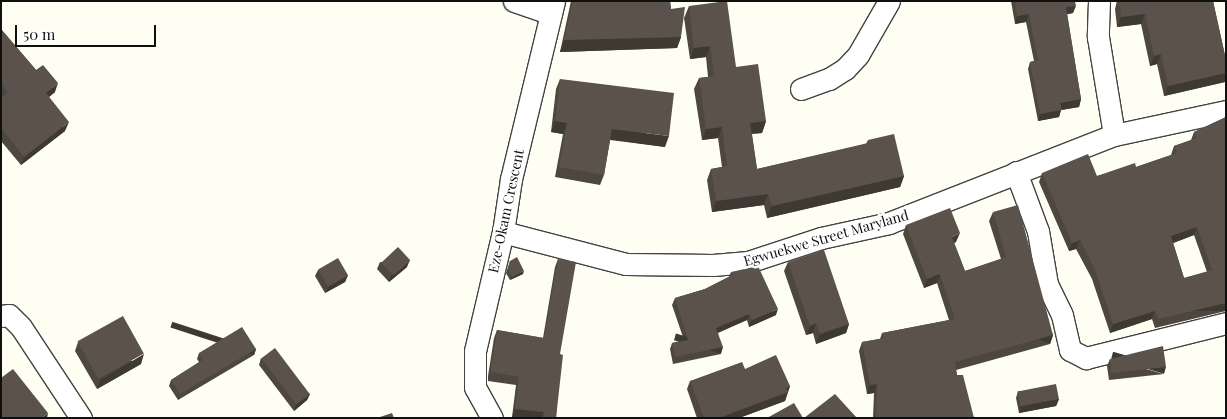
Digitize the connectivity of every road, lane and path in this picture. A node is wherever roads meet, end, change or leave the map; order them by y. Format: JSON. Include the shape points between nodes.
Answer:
{"nodes":[{"id":1,"x":514,"y":1,"type":"edge"},
{"id":2,"x":888,"y":1,"type":"edge"},
{"id":3,"x":1099,"y":1,"type":"edge"},
{"id":4,"x":552,"y":8,"type":"edge"},
{"id":5,"x":801,"y":89,"type":"dead end"},
{"id":6,"x":1226,"y":111,"type":"edge"},
{"id":7,"x":1114,"y":135,"type":"junction"},
{"id":8,"x":1016,"y":172,"type":"junction"},
{"id":9,"x":503,"y":232,"type":"junction"},
{"id":10,"x":1,"y":316,"type":"edge"},
{"id":11,"x":1226,"y":324,"type":"edge"},
{"id":12,"x":81,"y":418,"type":"edge"},
{"id":13,"x":492,"y":418,"type":"edge"}],
"edges":[{"from":1,"to":4,"type":"street"},
{"from":2,"to":5,"type":"street","via":[[858,55],[845,69]]},
{"from":3,"to":7,"type":"street","via":[[1099,46]]},
{"from":4,"to":9,"type":"street","name":"Eze-Okam Crescent","via":[[511,179]]},
{"from":6,"to":7,"type":"street","name":"Egwuekwe Street Maryland"},
{"from":7,"to":8,"type":"street","name":"Egwuekwe Street Maryland"},
{"from":8,"to":9,"type":"street","name":"Egwuekwe Street Maryland","via":[[890,223],[732,264],[626,264]]},
{"from":8,"to":11,"type":"street","via":[[1038,231],[1047,284],[1062,315],[1070,350],[1086,358]]},
{"from":9,"to":13,"type":"street","name":"Eze-Okam Crescent","via":[[475,351],[475,387]]},
{"from":10,"to":12,"type":"street","via":[[9,315],[20,327]]}]}
